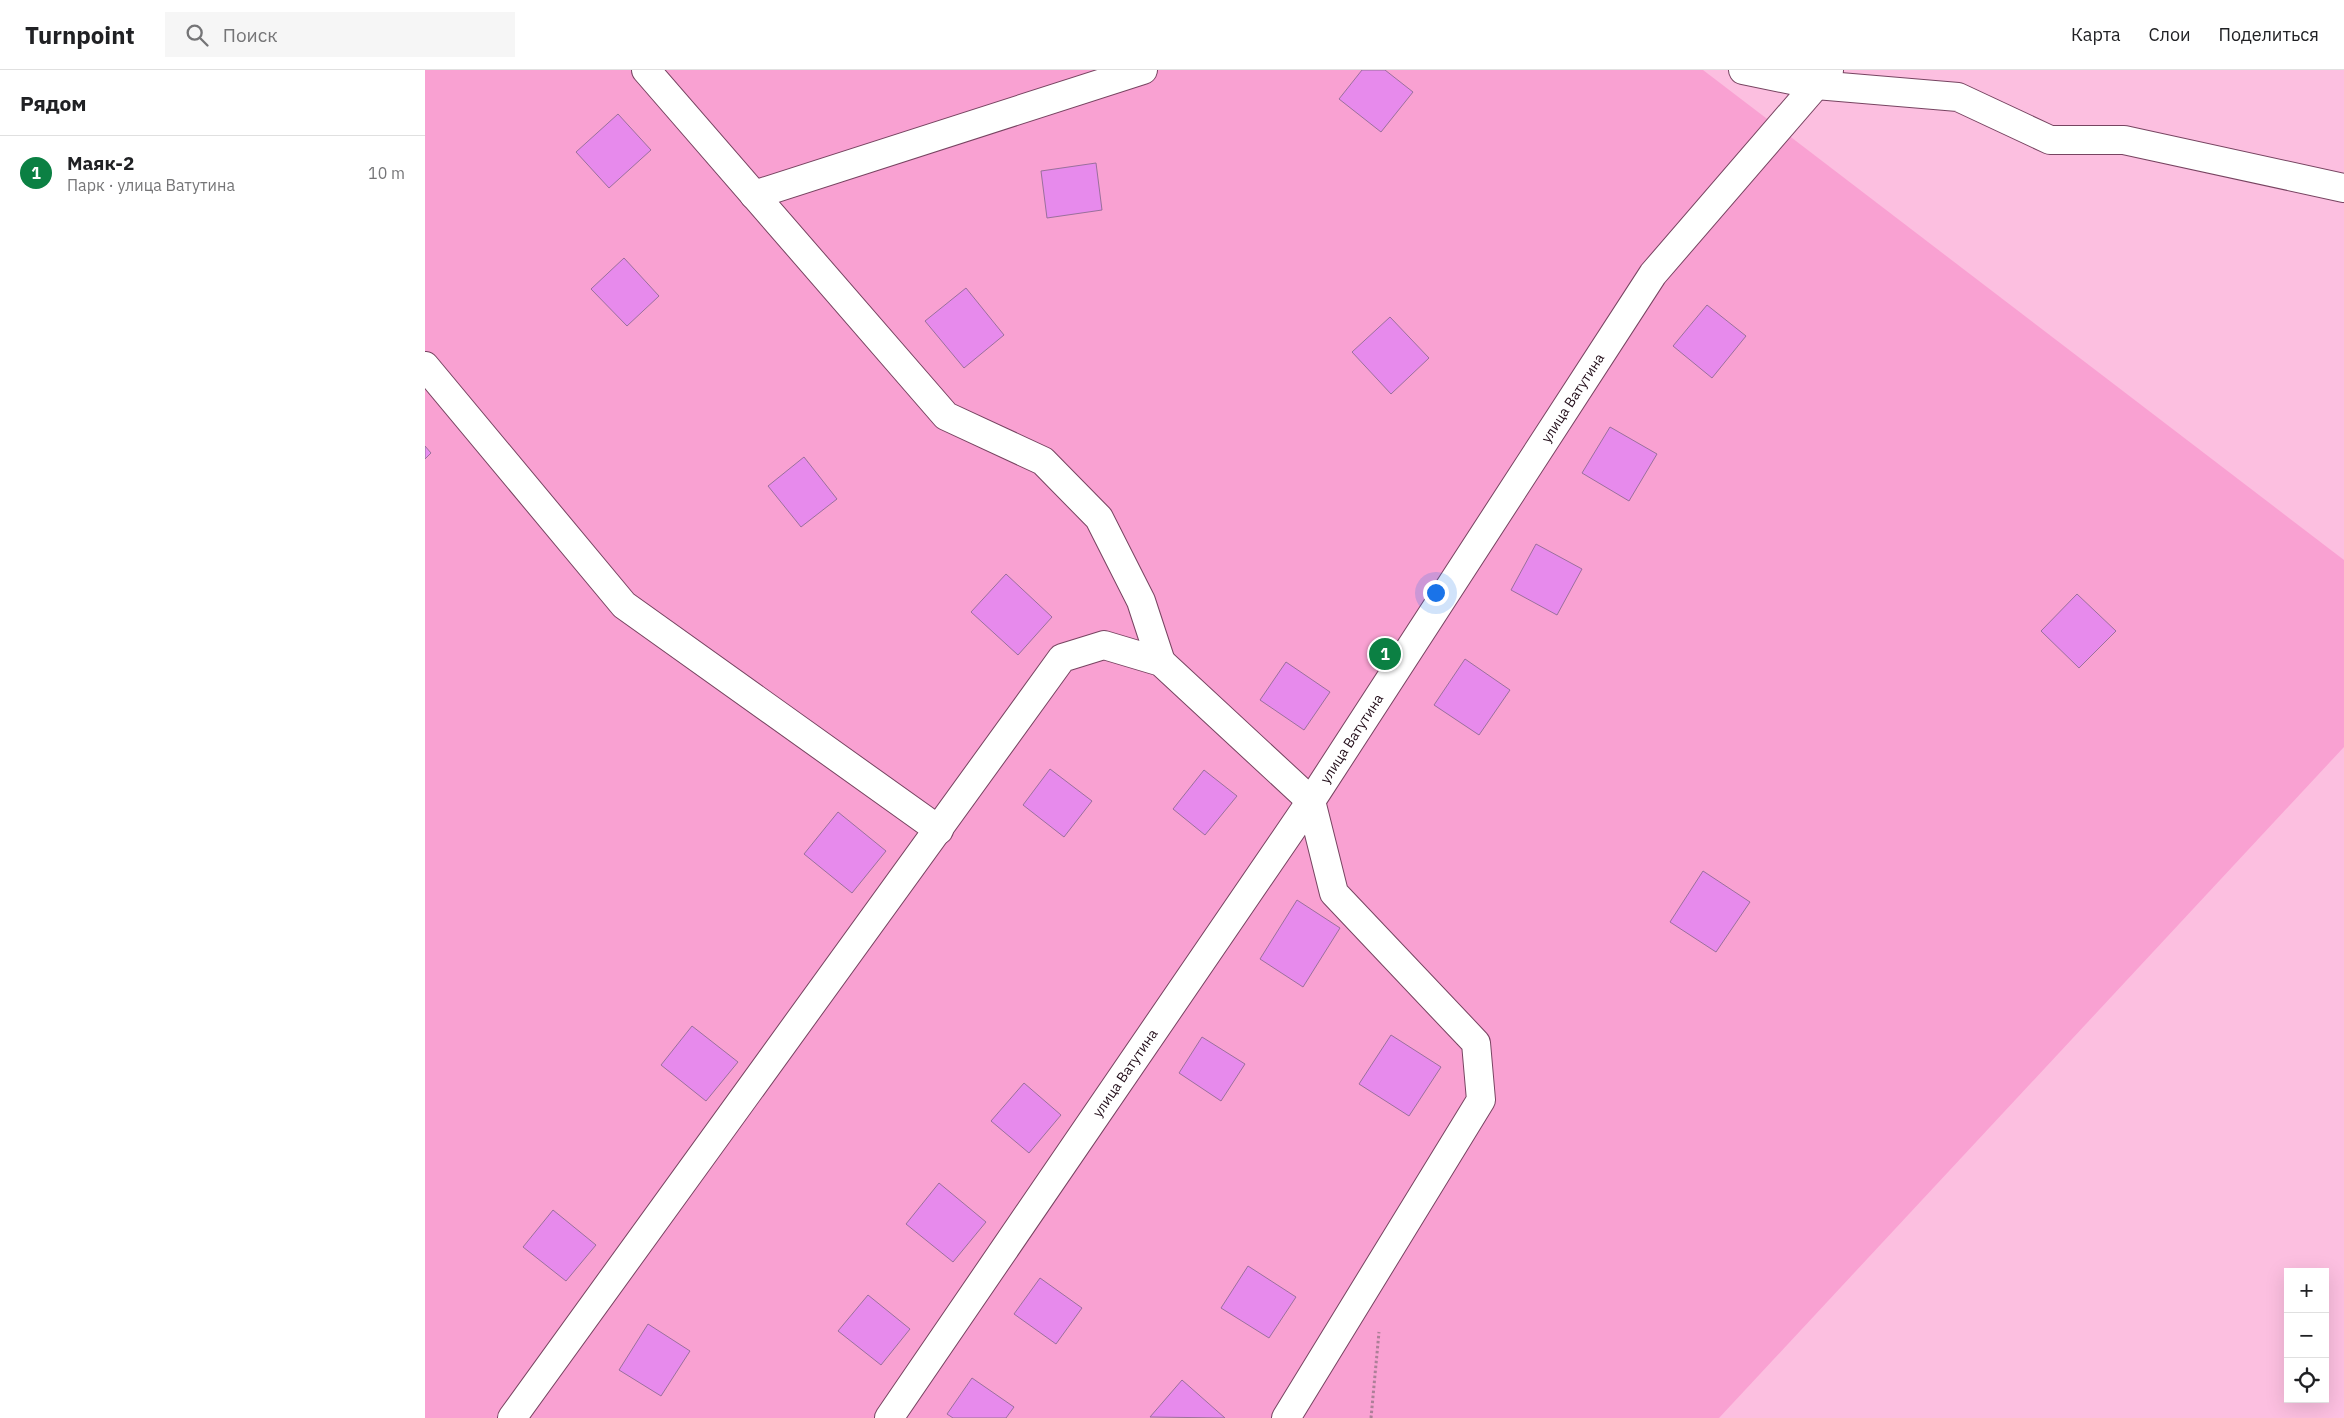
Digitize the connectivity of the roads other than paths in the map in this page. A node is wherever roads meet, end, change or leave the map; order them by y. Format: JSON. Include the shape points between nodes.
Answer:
{"nodes":[{"id":1,"x":646,"y":70,"type":"edge"},
{"id":2,"x":1143,"y":70,"type":"edge"},
{"id":3,"x":1743,"y":70,"type":"edge"},
{"id":4,"x":1823,"y":78,"type":"edge"},
{"id":5,"x":2344,"y":188,"type":"edge"},
{"id":6,"x":754,"y":195,"type":"junction"},
{"id":7,"x":425,"y":366,"type":"edge"},
{"id":8,"x":1161,"y":662,"type":"junction"},
{"id":9,"x":1311,"y":801,"type":"junction"},
{"id":10,"x":939,"y":830,"type":"junction"},
{"id":11,"x":512,"y":1418,"type":"edge"},
{"id":12,"x":889,"y":1418,"type":"edge"},
{"id":13,"x":1285,"y":1418,"type":"edge"}],
"edges":[{"from":1,"to":6,"type":"street"},
{"from":2,"to":6,"type":"street"},
{"from":3,"to":4,"type":"street"},
{"from":4,"to":5,"type":"street","via":[[1958,98],[2050,140],[2124,140]]},
{"from":4,"to":9,"type":"street","name":"улица Ватутина","via":[[1653,274]]},
{"from":6,"to":8,"type":"street","via":[[947,416],[1043,461],[1099,518],[1141,601]]},
{"from":7,"to":10,"type":"street","via":[[624,605]]},
{"from":8,"to":9,"type":"street"},
{"from":8,"to":10,"type":"street","via":[[1104,645],[1063,658]]},
{"from":9,"to":12,"type":"street","name":"улица Ватутина"},
{"from":9,"to":13,"type":"street","via":[[1334,893],[1476,1043],[1481,1100]]},
{"from":10,"to":11,"type":"street"}]}
